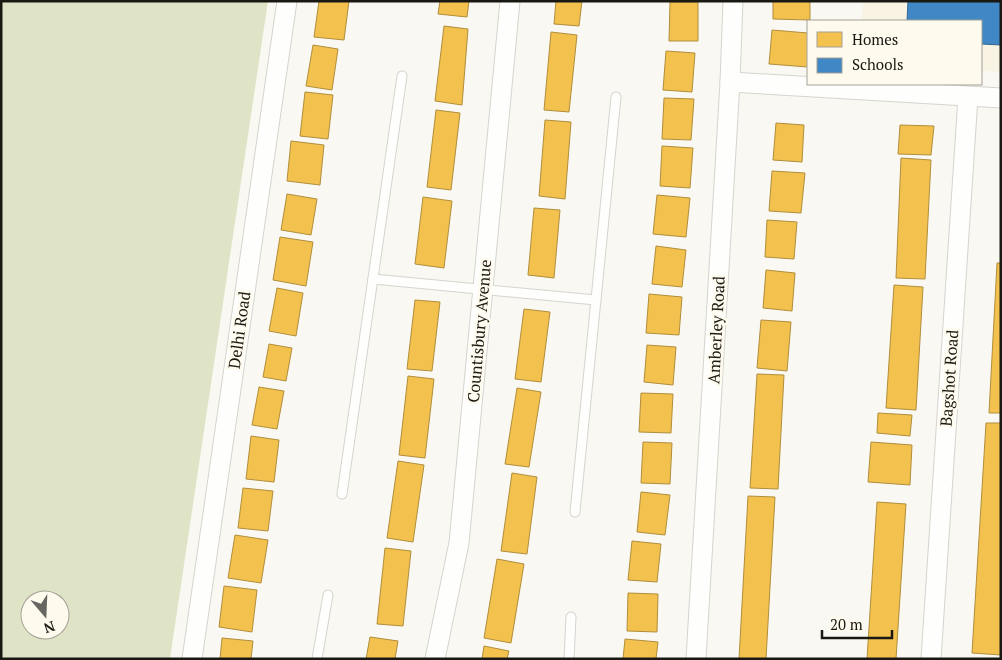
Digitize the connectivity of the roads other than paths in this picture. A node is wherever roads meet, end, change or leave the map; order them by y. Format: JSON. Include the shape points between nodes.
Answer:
{"nodes":[{"id":1,"x":287,"y":1,"type":"edge"},
{"id":2,"x":510,"y":1,"type":"edge"},
{"id":3,"x":733,"y":1,"type":"edge"},
{"id":4,"x":402,"y":76,"type":"dead end"},
{"id":5,"x":730,"y":82,"type":"junction"},
{"id":6,"x":616,"y":97,"type":"dead end"},
{"id":7,"x":968,"y":97,"type":"junction"},
{"id":8,"x":1001,"y":98,"type":"edge"},
{"id":9,"x":373,"y":279,"type":"junction"},
{"id":10,"x":483,"y":288,"type":"junction"},
{"id":11,"x":596,"y":300,"type":"junction"},
{"id":12,"x":342,"y":494,"type":"dead end"},
{"id":13,"x":575,"y":512,"type":"dead end"},
{"id":14,"x":328,"y":595,"type":"dead end"},
{"id":15,"x":570,"y":617,"type":"dead end"},
{"id":16,"x":192,"y":659,"type":"edge"},
{"id":17,"x":317,"y":659,"type":"edge"},
{"id":18,"x":435,"y":659,"type":"edge"},
{"id":19,"x":569,"y":659,"type":"edge"},
{"id":20,"x":696,"y":659,"type":"edge"},
{"id":21,"x":931,"y":659,"type":"edge"}],
"edges":[{"from":1,"to":16,"type":"street","name":"Delhi Road"},
{"from":2,"to":10,"type":"street","name":"Countisbury Avenue"},
{"from":3,"to":5,"type":"street","name":"Amberley Road"},
{"from":4,"to":9,"type":"lane"},
{"from":5,"to":7,"type":"street"},
{"from":5,"to":20,"type":"street","name":"Amberley Road"},
{"from":6,"to":11,"type":"lane"},
{"from":7,"to":8,"type":"street"},
{"from":7,"to":21,"type":"street","name":"Bagshot Road"},
{"from":9,"to":10,"type":"lane"},
{"from":9,"to":12,"type":"lane"},
{"from":10,"to":11,"type":"lane"},
{"from":10,"to":18,"type":"street","name":"Countisbury Avenue","via":[[459,543]]},
{"from":11,"to":13,"type":"lane"},
{"from":14,"to":17,"type":"lane"},
{"from":15,"to":19,"type":"lane"}]}
